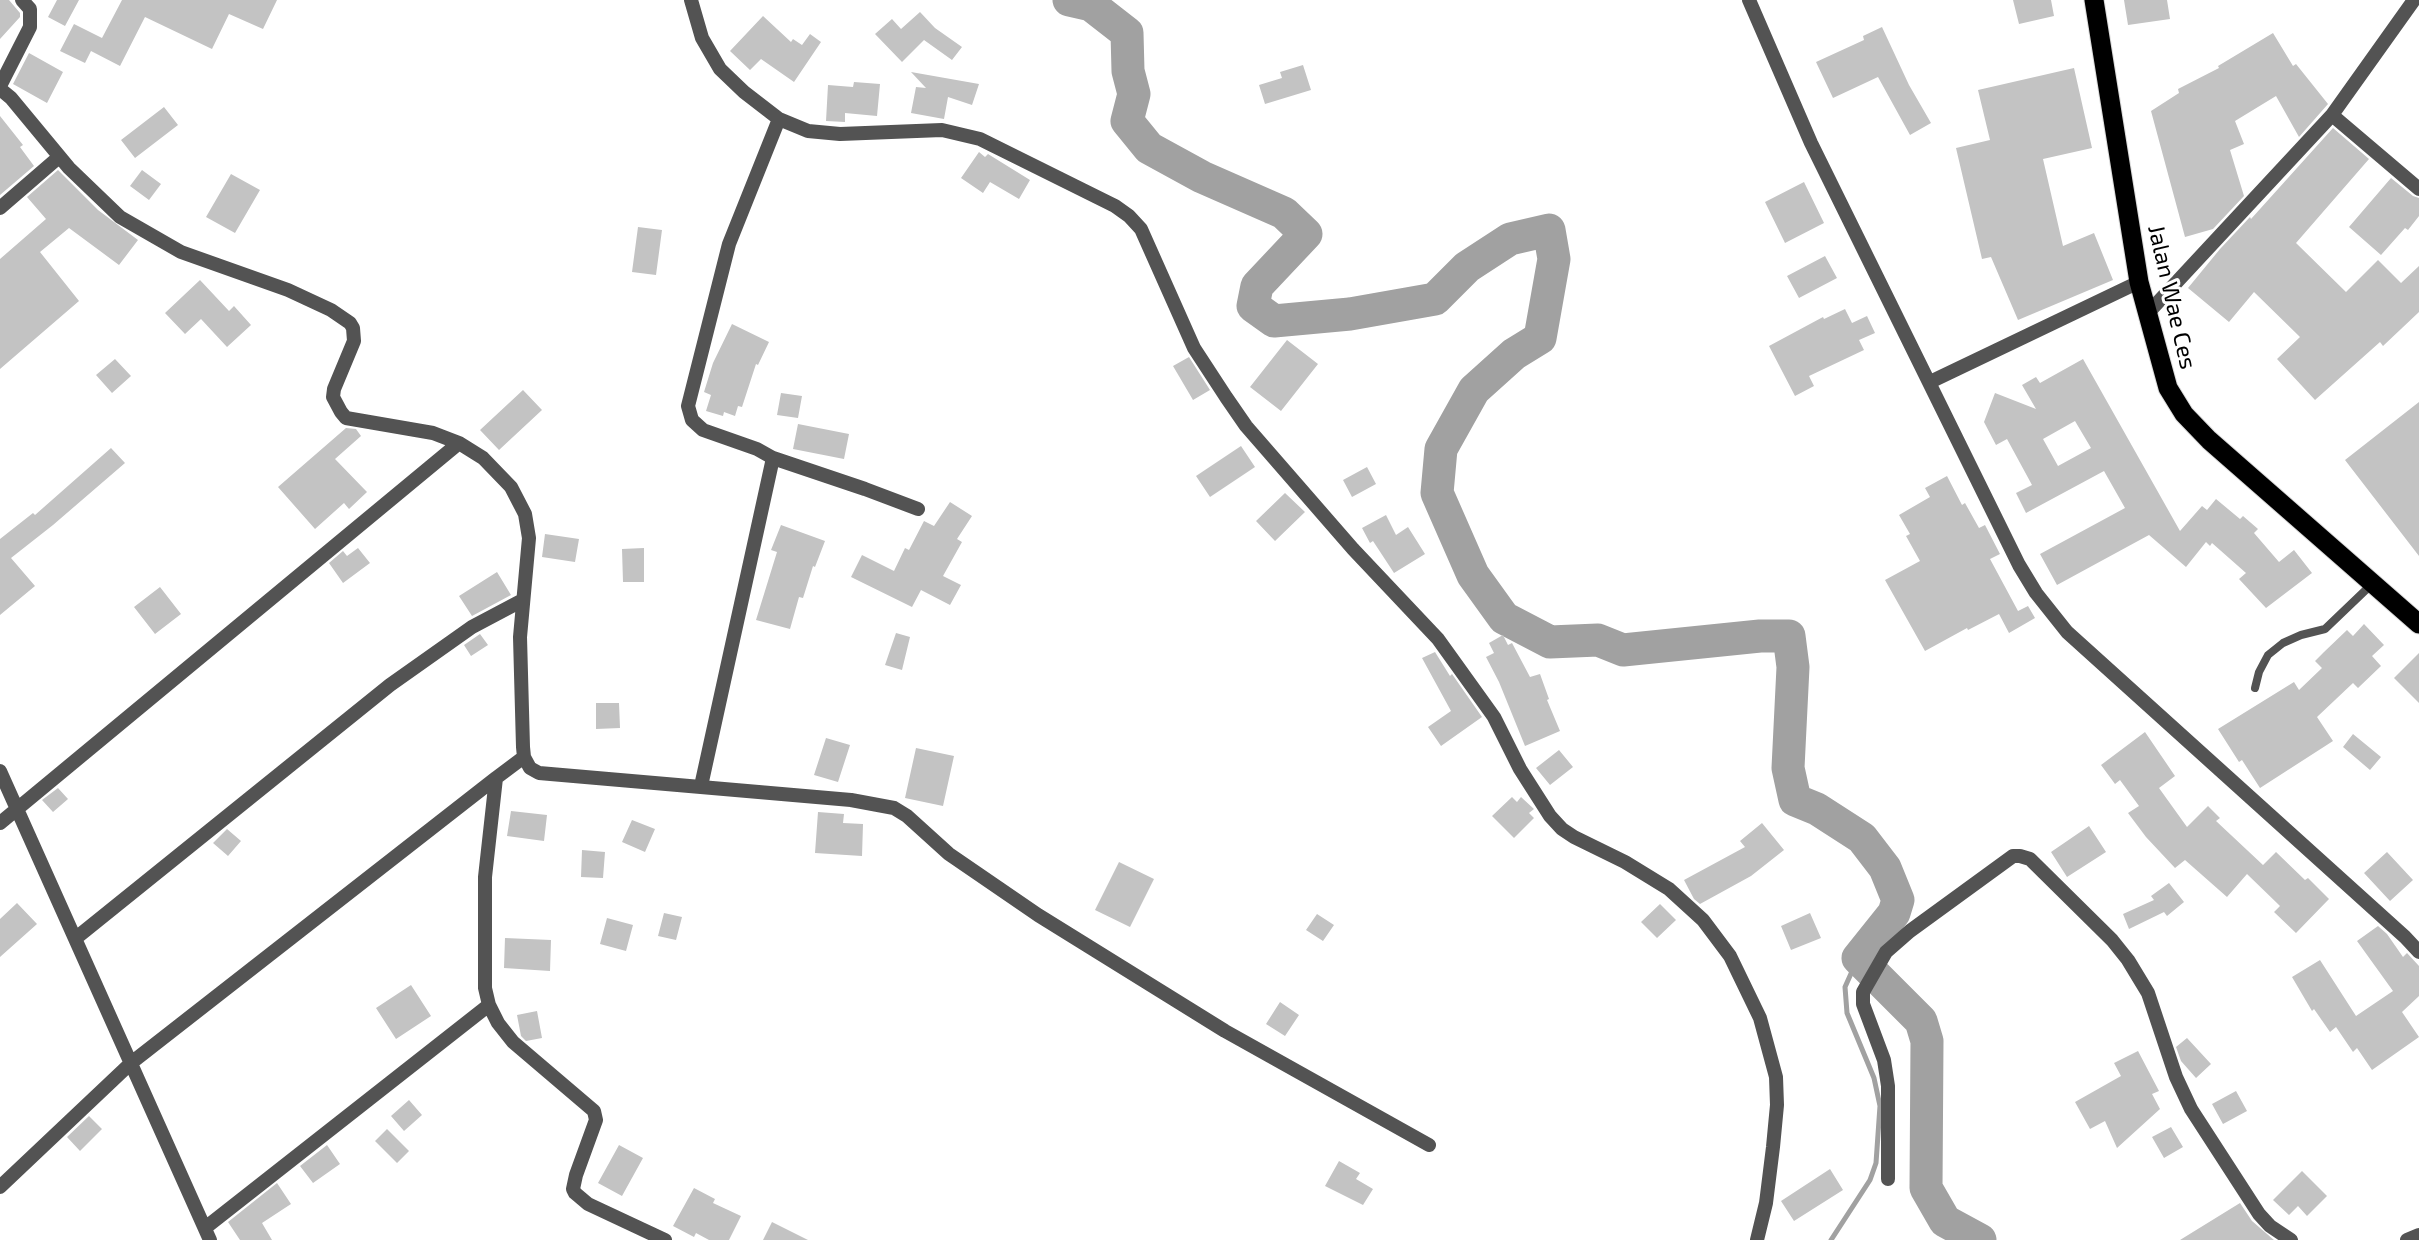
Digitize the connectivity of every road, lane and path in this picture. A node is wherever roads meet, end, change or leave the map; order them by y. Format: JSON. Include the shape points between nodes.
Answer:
{"nodes":[{"id":1,"x":22,"y":0,"type":"edge"},
{"id":2,"x":691,"y":0,"type":"edge"},
{"id":3,"x":1749,"y":0,"type":"edge"},
{"id":4,"x":2095,"y":0,"type":"edge"},
{"id":5,"x":2414,"y":0,"type":"edge"},
{"id":6,"x":0,"y":88,"type":"edge"},
{"id":7,"x":2332,"y":115,"type":"junction"},
{"id":8,"x":779,"y":119,"type":"junction"},
{"id":9,"x":59,"y":157,"type":"junction"},
{"id":10,"x":2419,"y":189,"type":"edge"},
{"id":11,"x":0,"y":208,"type":"edge"},
{"id":12,"x":2139,"y":282,"type":"junction"},
{"id":13,"x":2147,"y":314,"type":"junction"},
{"id":14,"x":1930,"y":382,"type":"junction"},
{"id":15,"x":458,"y":443,"type":"junction"},
{"id":16,"x":773,"y":458,"type":"junction"},
{"id":17,"x":918,"y":509,"type":"dead end"},
{"id":18,"x":2372,"y":584,"type":"junction"},
{"id":19,"x":523,"y":600,"type":"junction"},
{"id":20,"x":2419,"y":624,"type":"edge"},
{"id":21,"x":2255,"y":688,"type":"dead end"},
{"id":22,"x":524,"y":757,"type":"junction"},
{"id":23,"x":0,"y":771,"type":"edge"},
{"id":24,"x":496,"y":778,"type":"junction"},
{"id":25,"x":701,"y":786,"type":"junction"},
{"id":26,"x":17,"y":809,"type":"junction"},
{"id":27,"x":0,"y":823,"type":"edge"},
{"id":28,"x":76,"y":938,"type":"junction"},
{"id":29,"x":2419,"y":952,"type":"edge"},
{"id":30,"x":489,"y":1005,"type":"junction"},
{"id":31,"x":131,"y":1063,"type":"junction"},
{"id":32,"x":1429,"y":1145,"type":"dead end"},
{"id":33,"x":1888,"y":1179,"type":"dead end"},
{"id":34,"x":0,"y":1186,"type":"edge"},
{"id":35,"x":208,"y":1234,"type":"edge"},
{"id":36,"x":2419,"y":1235,"type":"edge"},
{"id":37,"x":665,"y":1240,"type":"edge"},
{"id":38,"x":1757,"y":1240,"type":"edge"},
{"id":39,"x":2291,"y":1240,"type":"edge"},
{"id":40,"x":2407,"y":1240,"type":"edge"}],
"edges":[{"from":1,"to":6,"type":"street","via":[[30,9],[30,27]]},
{"from":2,"to":8,"type":"street","via":[[702,38],[720,69]]},
{"from":3,"to":14,"type":"street","via":[[1811,143]]},
{"from":4,"to":12,"type":"highway","name":"Jalan Wae Ces"},
{"from":5,"to":7,"type":"street"},
{"from":6,"to":9,"type":"street"},
{"from":7,"to":10,"type":"street"},
{"from":7,"to":13,"type":"street"},
{"from":8,"to":16,"type":"street","via":[[729,244],[688,406],[692,420],[703,430]]},
{"from":8,"to":38,"type":"street","via":[[808,131],[840,134],[954,131],[1007,151],[1087,191],[1115,206],[1141,229],[1194,348],[1232,407],[1353,549],[1438,639],[1494,717],[1550,816],[1574,837],[1668,889],[1703,920],[1730,956],[1760,1018],[1776,1077],[1773,1147]]},
{"from":9,"to":11,"type":"street"},
{"from":9,"to":15,"type":"street","via":[[120,217],[181,252],[288,290],[350,323],[354,341],[333,397],[346,418],[433,433]]},
{"from":12,"to":13,"type":"highway","name":"Jalan Wae Ces"},
{"from":12,"to":14,"type":"street"},
{"from":13,"to":18,"type":"highway","name":"Jalan Wae Ces","via":[[2162,373],[2184,414]]},
{"from":14,"to":29,"type":"street","via":[[2019,565],[2067,632]]},
{"from":15,"to":19,"type":"street","via":[[483,458],[511,487],[525,514],[529,538]]},
{"from":15,"to":26,"type":"street"},
{"from":16,"to":17,"type":"street"},
{"from":16,"to":25,"type":"street"},
{"from":18,"to":20,"type":"highway","name":"Jalan Wae Ces"},
{"from":18,"to":21,"type":"lane","via":[[2325,629],[2283,643],[2268,655]]},
{"from":19,"to":22,"type":"street"},
{"from":19,"to":28,"type":"street","via":[[472,627],[390,685]]},
{"from":22,"to":24,"type":"street"},
{"from":22,"to":25,"type":"street","via":[[539,773]]},
{"from":23,"to":26,"type":"street"},
{"from":24,"to":30,"type":"street","via":[[485,877]]},
{"from":24,"to":31,"type":"street"},
{"from":25,"to":32,"type":"street","via":[[894,808],[948,855],[1038,915],[1225,1031]]},
{"from":26,"to":27,"type":"street"},
{"from":26,"to":28,"type":"street"},
{"from":28,"to":31,"type":"street"},
{"from":30,"to":35,"type":"street"},
{"from":30,"to":37,"type":"street","via":[[513,1042],[594,1111],[596,1120],[576,1175],[575,1193],[588,1204]]},
{"from":31,"to":34,"type":"street"},
{"from":31,"to":35,"type":"street"},
{"from":33,"to":39,"type":"street","via":[[1888,1086],[1863,992],[1886,952],[1910,931],[2013,856],[2020,856],[2030,859],[2128,960],[2148,993],[2191,1109],[2259,1214]]},
{"from":36,"to":40,"type":"street"}]}
